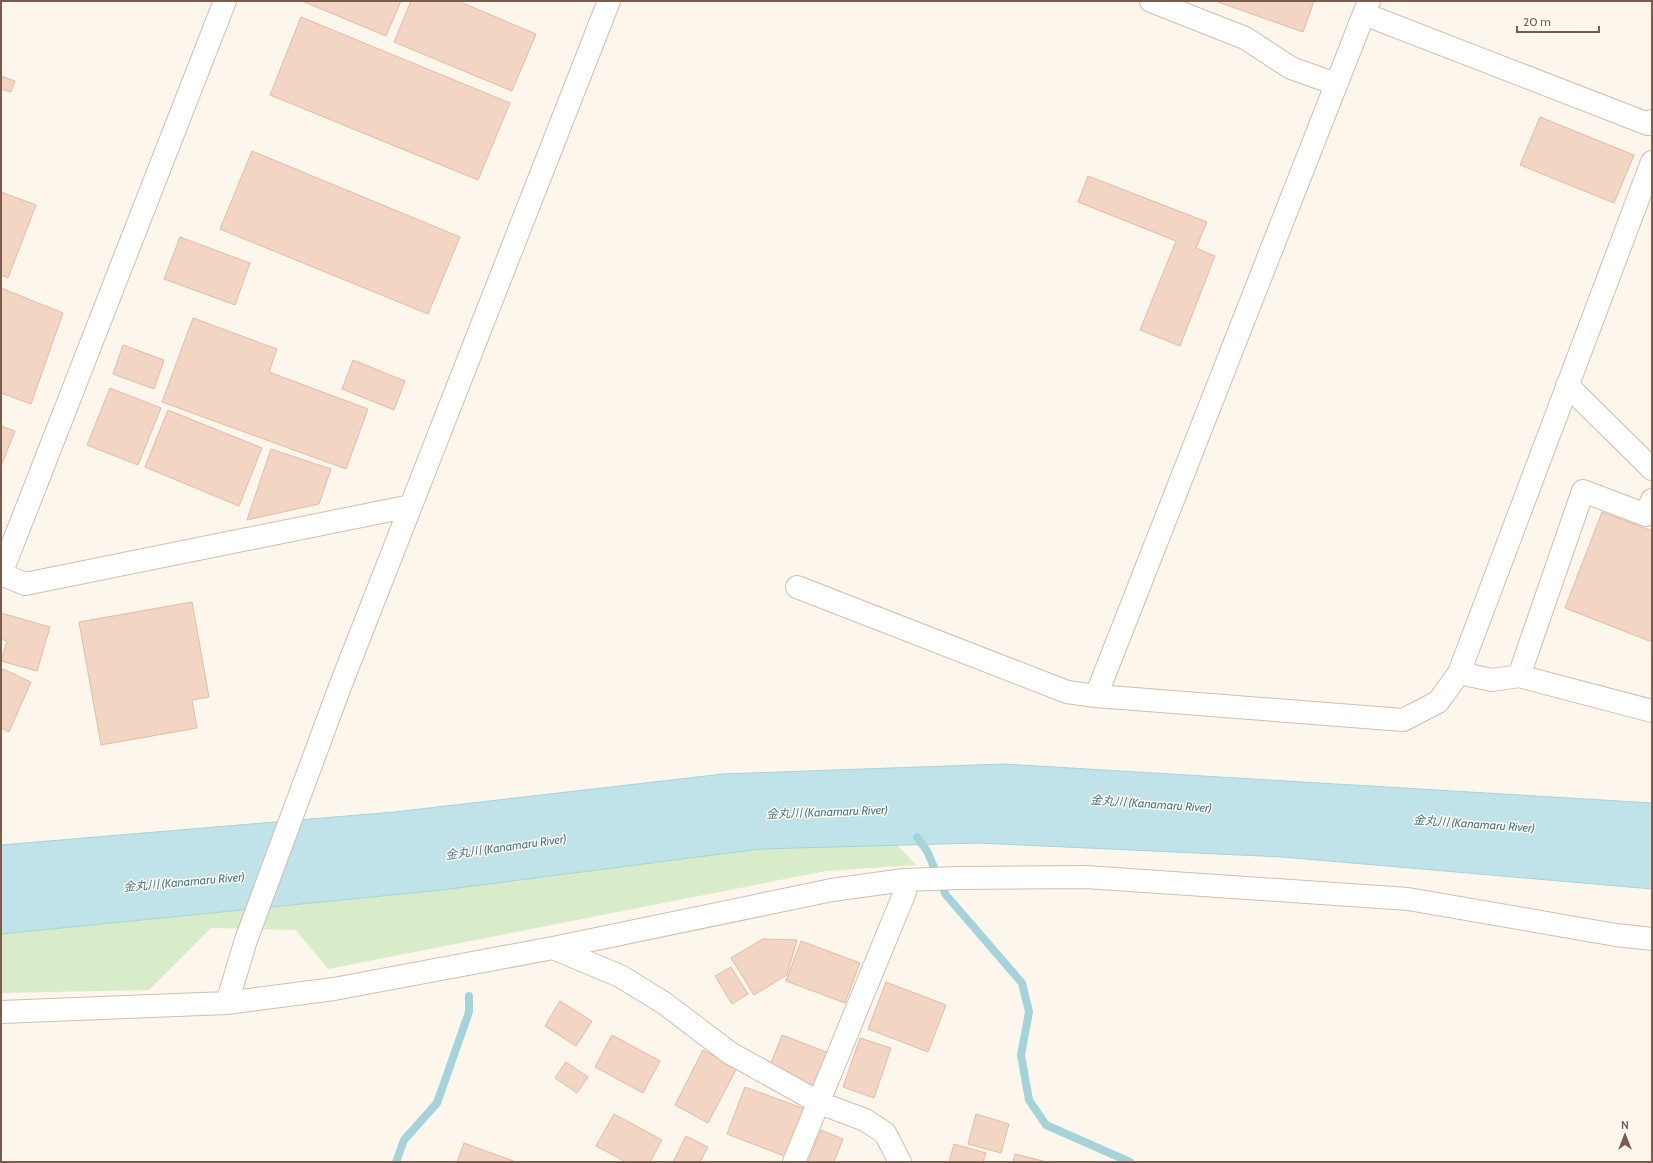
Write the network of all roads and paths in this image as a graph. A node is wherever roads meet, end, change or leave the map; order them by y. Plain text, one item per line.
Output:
1 (226, 1) edge
2 (609, 1) edge
3 (1151, 1) edge
4 (1367, 7) edge
5 (1336, 84) junction
6 (1652, 121) edge
7 (1652, 162) edge
8 (1567, 385) junction
9 (1652, 469) edge
10 (1652, 500) edge
11 (411, 506) junction
12 (1, 574) edge
13 (797, 587) dead end
14 (1458, 674) junction
15 (1519, 676) junction
16 (1096, 696) junction
17 (1652, 711) edge
18 (913, 880) junction
19 (1652, 939) edge
20 (553, 948) junction
21 (227, 1003) junction
22 (1, 1012) edge
23 (820, 1103) junction
24 (794, 1162) edge
25 (900, 1162) edge

1 - 12 street
2 - 11 street
3 - 5 street
4 - 5 street
4 - 6 street
5 - 16 street
7 - 8 street
8 - 9 street
8 - 14 street
10 - 15 street
11 - 12 street
11 - 21 street
13 - 16 street
14 - 15 street
14 - 16 street
15 - 17 street
18 - 19 street
18 - 20 street
18 - 23 street
20 - 21 street
20 - 23 street
21 - 22 street
23 - 24 street
23 - 25 street

